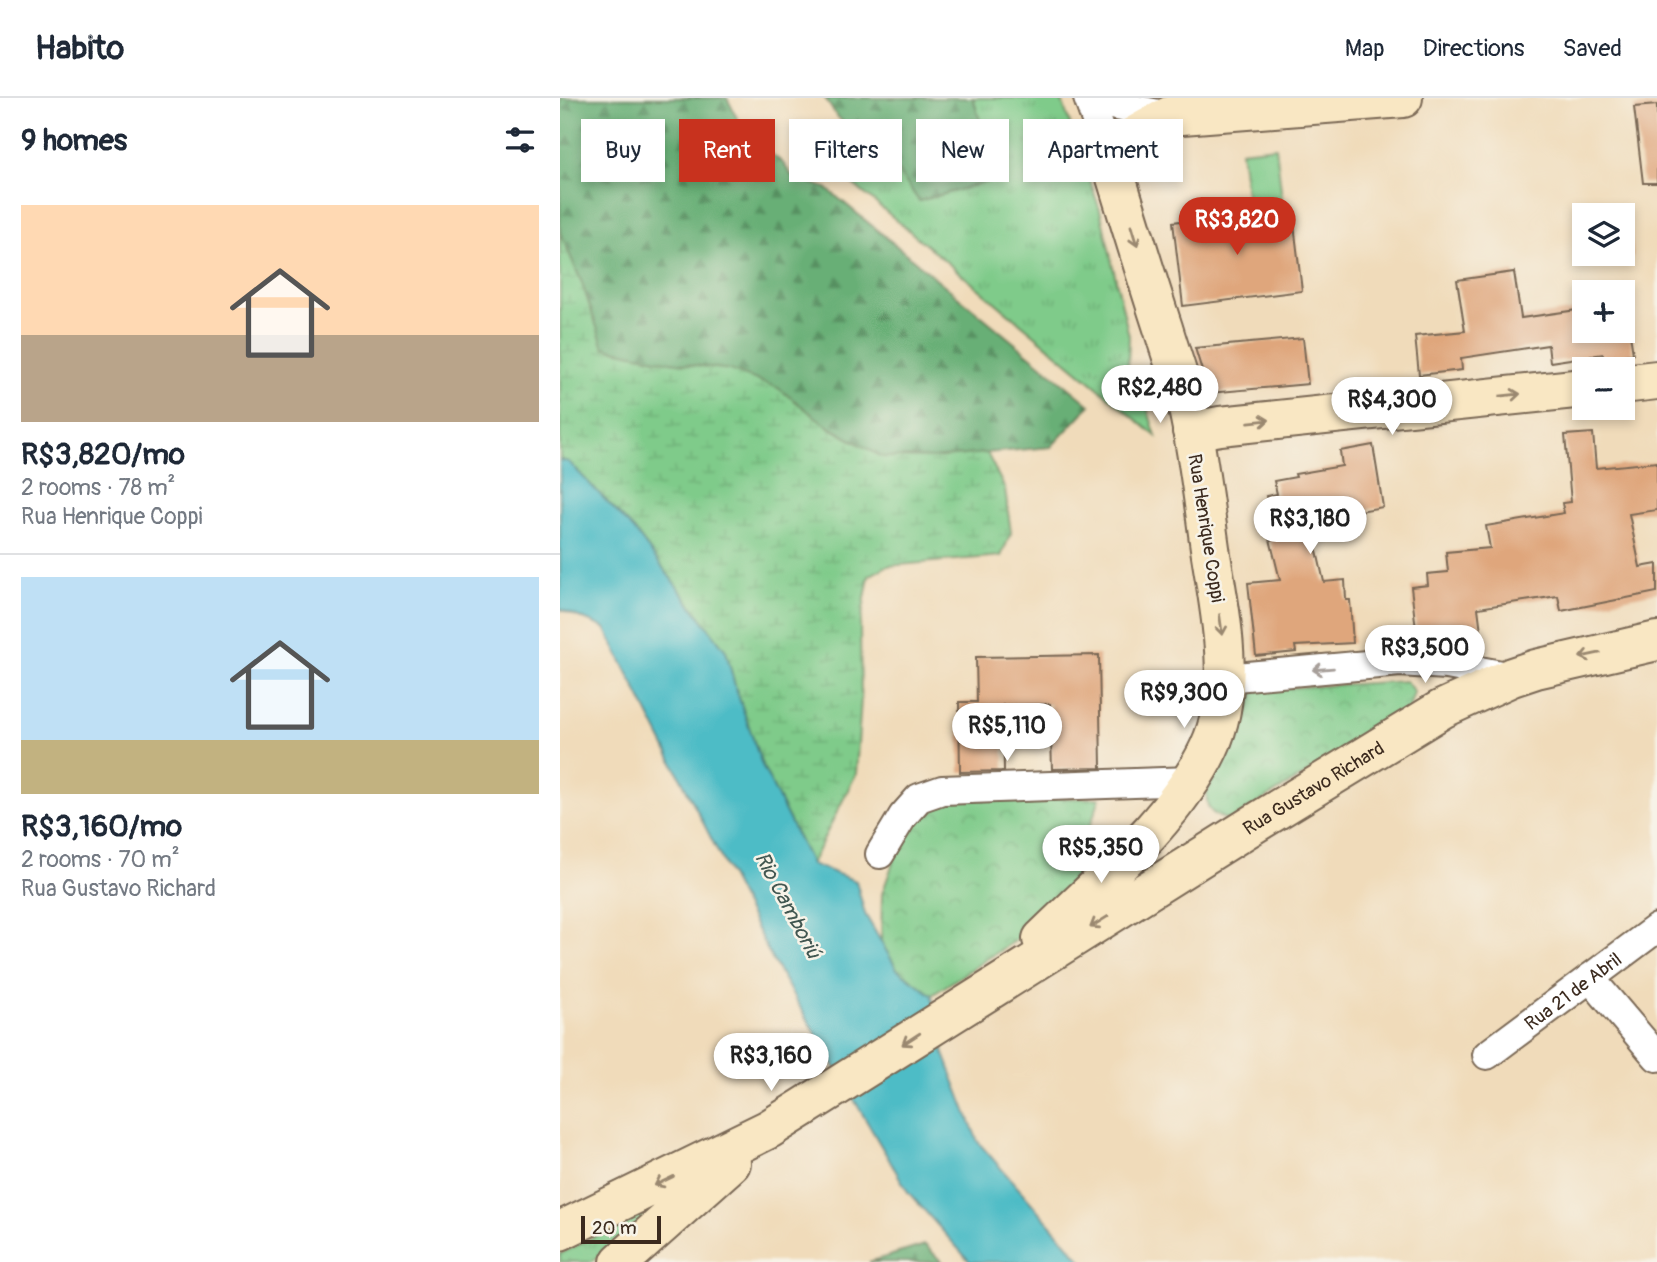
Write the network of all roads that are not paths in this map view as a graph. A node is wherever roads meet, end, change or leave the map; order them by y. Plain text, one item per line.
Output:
1 (1088, 98) edge
2 (1102, 98) edge
3 (1403, 98) edge
4 (1169, 116) junction
5 (1095, 119) edge
6 (1164, 119) edge
7 (1117, 182) edge
8 (1657, 380) edge
9 (1635, 383) edge
10 (1572, 389) edge
11 (1192, 431) junction
12 (1657, 641) edge
13 (1512, 677) junction
14 (1225, 678) junction
15 (1186, 789) junction
16 (880, 854) dead end
17 (1657, 929) edge
18 (1590, 978) junction
19 (981, 995) junction
20 (1487, 1055) dead end
21 (1657, 1057) edge
22 (769, 1129) junction
23 (560, 1231) edge
24 (620, 1262) edge

1 - 5 street, Rua Henrique Coppi
2 - 4 street
3 - 4 main road
4 - 6 main road
7 -> 11 main road, Rua Henrique Coppi
8 - 9 main road
11 -> 10 main road
11 -> 14 main road, Rua Henrique Coppi
12 -> 13 main road, Rua Gustavo Richard
13 -> 14 street
13 -> 19 main road, Rua Gustavo Richard
14 - 15 main road, Rua Henrique Coppi
15 - 16 street
15 - 19 main road, Rua Gustavo Richard
17 - 18 street, Rua 21 de Abril
18 - 20 street, Rua 21 de Abril
18 - 21 street
19 -> 22 main road, Rua Gustavo Richard
22 -> 23 main road, Rua Gustavo Richard
22 - 24 main road, Rua Gustavo Richard

